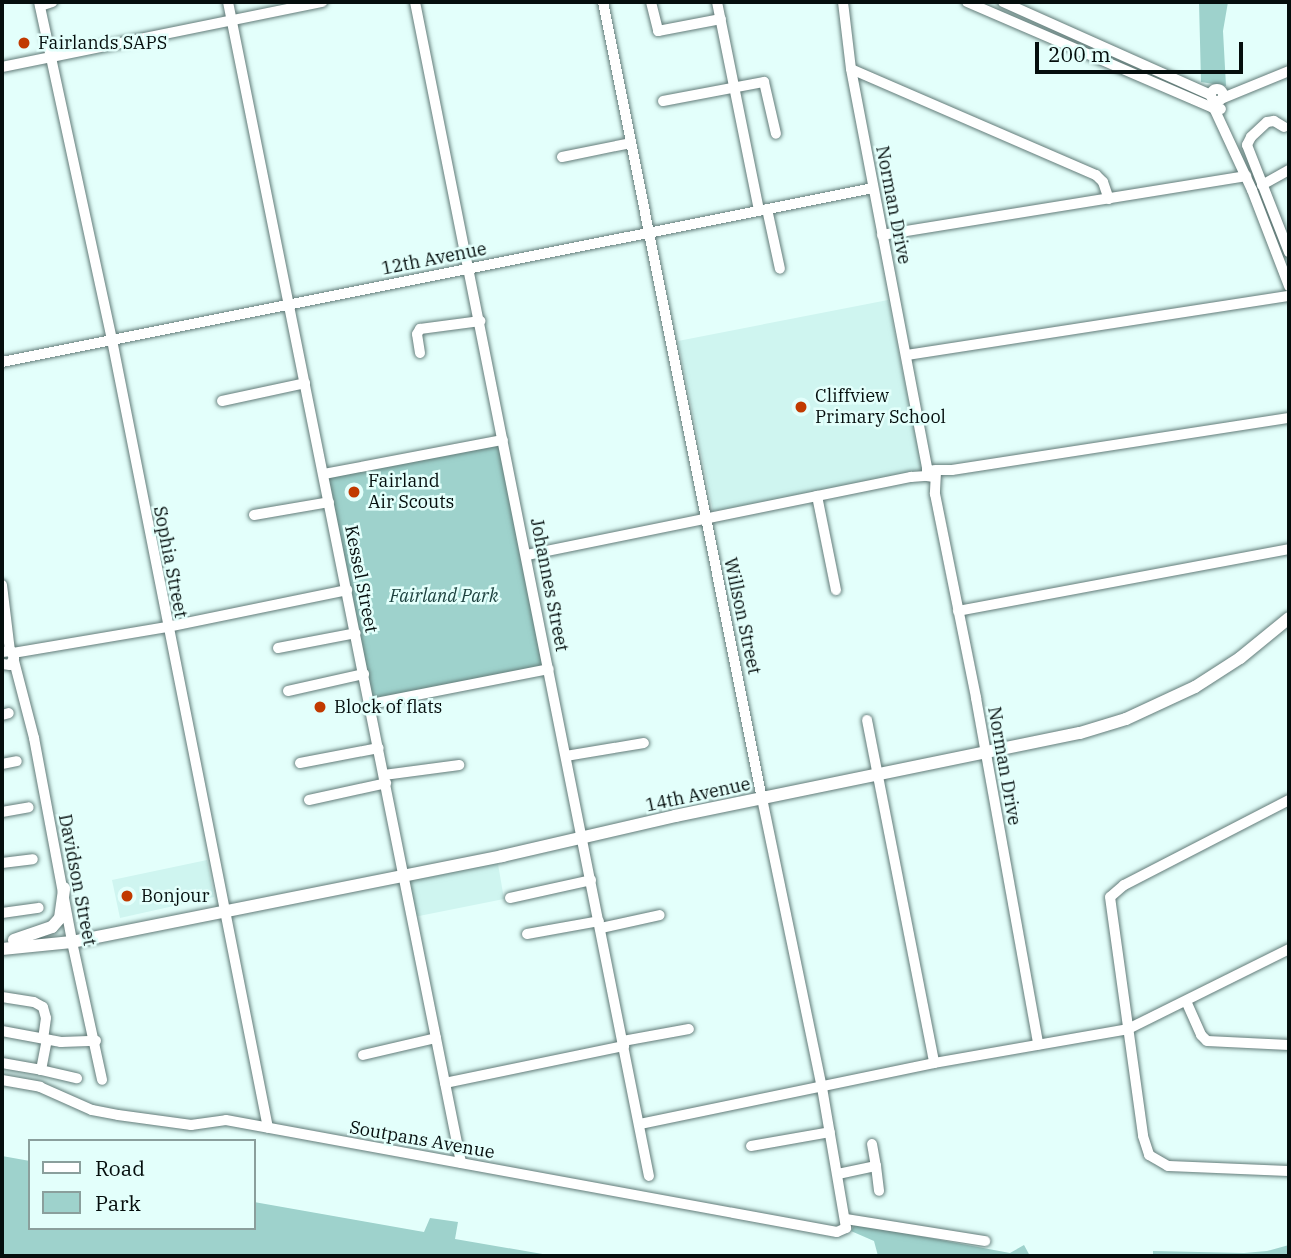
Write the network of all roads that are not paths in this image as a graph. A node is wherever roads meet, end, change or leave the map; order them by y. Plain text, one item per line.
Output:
1 (52, 2) edge
2 (228, 2) edge
3 (322, 2) edge
4 (415, 2) edge
5 (603, 2) edge
6 (650, 2) edge
7 (717, 2) edge
8 (843, 2) edge
9 (967, 2) edge
10 (1003, 2) edge
11 (40, 4) edge
12 (232, 19) junction
13 (720, 19) junction
14 (50, 57) junction
15 (2, 67) edge
16 (851, 69) junction
17 (1289, 71) edge
18 (734, 88) junction
19 (1217, 100) junction
20 (663, 101) dead end
21 (1284, 127) dead end
22 (776, 134) dead end
23 (631, 143) junction
24 (562, 157) dead end
25 (1289, 170) edge
26 (1246, 176) junction
27 (1262, 185) junction
28 (873, 188) junction
29 (1109, 199) junction
30 (763, 210) junction
31 (649, 233) junction
32 (883, 235) junction
33 (1286, 256) edge
34 (469, 268) junction
35 (780, 269) dead end
36 (1289, 286) edge
37 (1289, 296) edge
38 (289, 304) junction
39 (480, 321) junction
40 (112, 340) junction
41 (420, 354) dead end
42 (907, 355) junction
43 (2, 362) edge
44 (305, 383) junction
45 (222, 401) dead end
46 (1289, 418) edge
47 (503, 440) junction
48 (931, 473) junction
49 (324, 474) junction
50 (817, 496) junction
51 (329, 502) junction
52 (254, 515) dead end
53 (706, 518) junction
54 (1289, 548) edge
55 (527, 555) junction
56 (2, 585) edge
57 (347, 590) junction
58 (836, 590) dead end
59 (958, 611) junction
60 (1287, 625) edge
61 (167, 627) junction
62 (355, 633) junction
63 (278, 648) dead end
64 (7, 658) edge
65 (549, 669) junction
66 (364, 674) junction
67 (288, 691) dead end
68 (370, 704) junction
69 (867, 720) dead end
70 (644, 743) dead end
71 (379, 748) junction
72 (986, 754) junction
73 (566, 756) junction
74 (17, 761) dead end
75 (300, 763) dead end
76 (2, 764) edge
77 (459, 765) dead end
78 (877, 776) junction
79 (385, 779) junction
80 (762, 799) junction
81 (309, 800) dead end
82 (1289, 800) edge
83 (29, 807) dead end
84 (2, 812) edge
85 (583, 838) junction
86 (33, 859) dead end
87 (2, 863) edge
88 (403, 875) junction
89 (591, 880) junction
90 (64, 888) junction
91 (510, 898) dead end
92 (39, 908) dead end
93 (224, 911) junction
94 (2, 913) edge
95 (660, 915) dead end
96 (600, 925) junction
97 (527, 934) dead end
98 (71, 938) junction
99 (8, 940) edge
100 (2, 948) edge
101 (1289, 949) edge
102 (2, 997) edge
103 (1186, 1001) junction
104 (689, 1029) dead end
105 (1128, 1029) junction
106 (2, 1031) edge
107 (436, 1038) junction
108 (45, 1039) junction
109 (96, 1041) junction
110 (624, 1044) junction
111 (1038, 1044) junction
112 (1289, 1045) edge
113 (363, 1055) dead end
114 (2, 1063) edge
115 (934, 1063) junction
116 (41, 1070) junction
117 (78, 1078) dead end
118 (2, 1080) edge
119 (102, 1080) dead end
120 (445, 1083) junction
121 (822, 1088) junction
122 (639, 1124) junction
123 (268, 1128) junction
124 (830, 1132) junction
125 (872, 1144) dead end
126 (751, 1146) dead end
127 (461, 1163) junction
128 (876, 1166) junction
129 (1289, 1171) edge
130 (838, 1174) junction
131 (649, 1175) dead end
132 (880, 1191) dead end
133 (846, 1219) junction
134 (985, 1241) dead end

1 - 11 street
2 - 12 street, Kessel Street
3 - 12 street
4 - 34 street, Johannes Street
5 - 23 street, Willson Street
6 - 13 street
7 - 13 street
8 - 16 street, Norman Drive
9 - 19 street
10 - 19 street
11 - 14 street, Sophia Street
12 - 14 street
12 - 38 street, Kessel Street
13 - 18 street
14 - 15 street
14 - 40 street, Sophia Street
16 - 28 street, Norman Drive
16 - 29 street
17 - 19 street
18 - 20 street
18 - 22 street
18 - 30 street
19 - 26 street
21 - 27 street
23 - 24 street
23 - 31 street, Willson Street
25 - 27 street
26 - 29 street
26 - 33 street
27 - 33 street
28 - 30 street, 12th Avenue
28 - 32 street, Norman Drive
29 - 32 street
30 - 31 street, 12th Avenue
30 - 35 street
31 - 34 street, 12th Avenue
31 - 53 street, Willson Street
32 - 42 street, Norman Drive
33 - 36 street
34 - 38 street, 12th Avenue
34 - 39 street, Johannes Street
37 - 42 street
38 - 40 street, 12th Avenue
38 - 44 street, Kessel Street
39 - 41 street
39 - 47 street, Johannes Street
40 - 43 street, 12th Avenue
40 - 61 street, Sophia Street
42 - 48 street, Norman Drive
44 - 45 street
44 - 49 street, Kessel Street
46 - 48 street
47 - 49 street
47 - 55 street, Johannes Street
48 - 50 street
48 - 59 street, Norman Drive
49 - 51 street, Kessel Street
50 - 53 street
50 - 58 street
51 - 52 street
51 - 57 street, Kessel Street
53 - 55 street
53 - 80 street, Willson Street
54 - 59 street
55 - 65 street, Johannes Street
56 - 64 street
57 - 61 street
57 - 62 street, Kessel Street
59 - 72 street, Norman Drive
60 - 72 main road, 14th Avenue
61 - 64 street
61 - 93 street, Sophia Street
62 - 63 street
62 - 66 street, Kessel Street
64 - 90 street, Davidson Street
65 - 68 street
65 - 73 street, Johannes Street
66 - 67 street
66 - 68 street, Kessel Street
68 - 71 street, Kessel Street
69 - 78 street
70 - 73 street
71 - 75 street
71 - 79 street, Kessel Street
72 - 78 main road, 14th Avenue
72 - 111 street, Norman Drive
73 - 85 street, Johannes Street
74 - 76 street
77 - 79 street
78 - 80 main road, 14th Avenue
78 - 115 street
79 - 81 street
79 - 88 street, Kessel Street
80 - 85 main road, 14th Avenue
80 - 121 street, Willson Street
82 - 105 street
83 - 84 street
85 - 88 main road, 14th Avenue
85 - 89 street, Johannes Street
86 - 87 street
88 - 93 main road, 14th Avenue
88 - 107 street, Kessel Street
89 - 91 street
89 - 96 street, Johannes Street
90 - 98 street, Davidson Street
90 - 99 main road
92 - 94 street
93 - 98 main road, 14th Avenue
93 - 123 street, Sophia Street
95 - 96 street
96 - 97 street
96 - 110 street, Johannes Street
98 - 99 main road, 14th Avenue
98 - 100 main road, 14th Avenue
98 - 109 street, Davidson Street
101 - 103 street
102 - 108 street
103 - 105 street
103 - 112 street
104 - 110 street
105 - 111 street
105 - 129 street
106 - 108 street
107 - 113 street
107 - 120 street, Kessel Street
108 - 109 street
108 - 116 street
109 - 119 street, Davidson Street
110 - 120 street
110 - 122 street, Johannes Street
111 - 115 street
114 - 116 street
115 - 121 street
116 - 117 street
118 - 123 street, Soutpans Avenue
120 - 127 street, Kessel Street
121 - 122 street
121 - 124 street, Willson Street
122 - 131 street, Johannes Street
123 - 127 street, Soutpans Avenue
124 - 126 street
124 - 130 street, Willson Street
125 - 128 street
127 - 133 street, Soutpans Avenue
128 - 130 street
128 - 132 street
130 - 133 street, Willson Street
133 - 134 street

